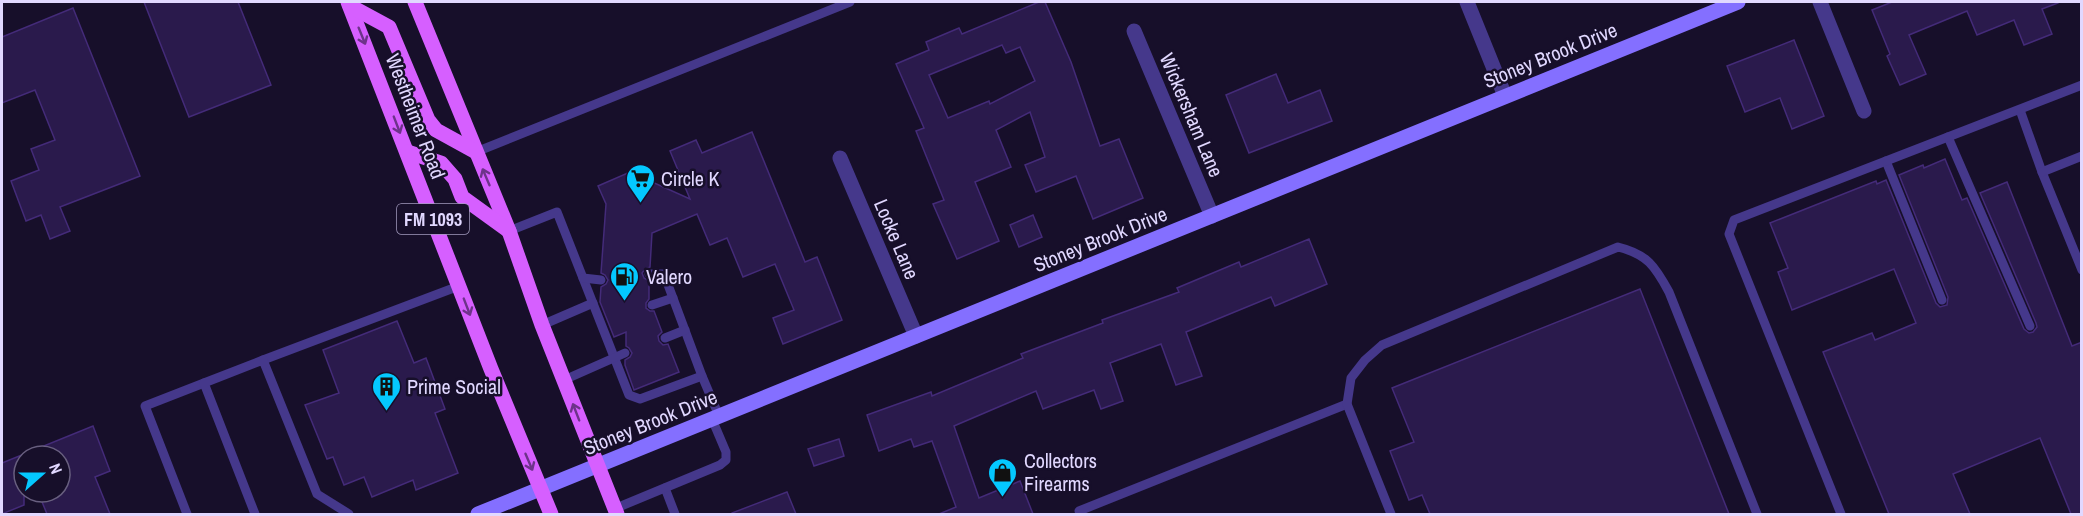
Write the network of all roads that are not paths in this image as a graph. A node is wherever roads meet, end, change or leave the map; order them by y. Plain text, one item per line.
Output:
1 (415, 2) edge
2 (850, 2) edge
3 (1467, 2) edge
4 (1738, 2) edge
5 (1820, 2) edge
6 (349, 4) edge
7 (1134, 31) dead end
8 (2082, 85) edge
9 (1505, 96) junction
10 (2020, 110) junction
11 (1864, 111) dead end
12 (1948, 137) junction
13 (408, 152) junction
14 (476, 152) junction
15 (2082, 156) edge
16 (840, 158) dead end
17 (1886, 161) junction
18 (2042, 172) junction
19 (1212, 216) junction
20 (508, 231) junction
21 (2082, 270) edge
22 (649, 274) dead end
23 (583, 278) junction
24 (601, 279) dead end
25 (459, 286) junction
26 (673, 298) junction
27 (1942, 300) dead end
28 (593, 303) junction
29 (652, 305) dead end
30 (542, 324) junction
31 (2030, 326) dead end
32 (685, 330) junction
33 (916, 336) junction
34 (665, 338) dead end
35 (625, 353) dead end
36 (614, 358) junction
37 (263, 360) junction
38 (702, 376) junction
39 (564, 380) junction
40 (204, 383) junction
41 (1347, 404) junction
42 (716, 418) junction
43 (597, 466) junction
44 (541, 489) junction
45 (665, 489) junction
46 (616, 512) edge
47 (187, 514) edge
48 (255, 514) edge
49 (346, 514) edge
50 (478, 514) edge
51 (551, 514) edge
52 (675, 514) edge
53 (1080, 514) edge
54 (1390, 514) edge
55 (1757, 514) edge
56 (1841, 514) edge

1 - 14 main road, Westheimer Road / FM 1093
2 - 14 lane
3 - 9 street
4 - 9 street, Stoney Brook Drive
5 - 11 street
6 -> 13 main road, Westheimer Road / FM 1093
6 - 14 main road
7 - 19 street, Wickersham Lane
8 - 10 lane
9 - 19 street, Stoney Brook Drive
10 - 12 lane
10 - 18 lane
12 - 17 lane
12 - 31 lane
13 - 20 main road
13 - 25 main road, Westheimer Road / FM 1093
20 -> 14 main road, Westheimer Road / FM 1093
15 - 18 lane
16 - 33 street, Locke Lane
17 - 27 lane
17 - 56 lane
18 - 21 lane
19 - 33 street, Stoney Brook Drive
20 - 23 lane
20 - 30 main road, Westheimer Road / FM 1093
22 - 26 lane
23 - 24 lane
23 - 28 lane
25 - 37 lane
25 -> 44 main road, Westheimer Road / FM 1093
26 - 29 lane
26 - 32 lane
28 - 30 lane
28 - 36 lane
30 - 39 main road, Westheimer Road / FM 1093
32 - 34 lane
32 - 38 lane
33 - 42 street, Stoney Brook Drive
35 - 36 lane
36 - 38 lane
36 - 39 lane
37 - 40 lane
37 - 49 lane
38 - 42 lane
43 -> 39 main road, Westheimer Road / FM 1093
40 - 47 lane
40 - 48 lane
41 - 53 lane
41 - 54 lane
41 - 55 lane
42 - 43 street, Stoney Brook Drive
42 - 45 lane
43 - 44 street, Stoney Brook Drive
43 - 46 main road, Westheimer Road / FM 1093
44 - 50 street, Stoney Brook Drive
44 - 51 main road, Westheimer Road / FM 1093
45 - 46 lane
45 - 52 lane

